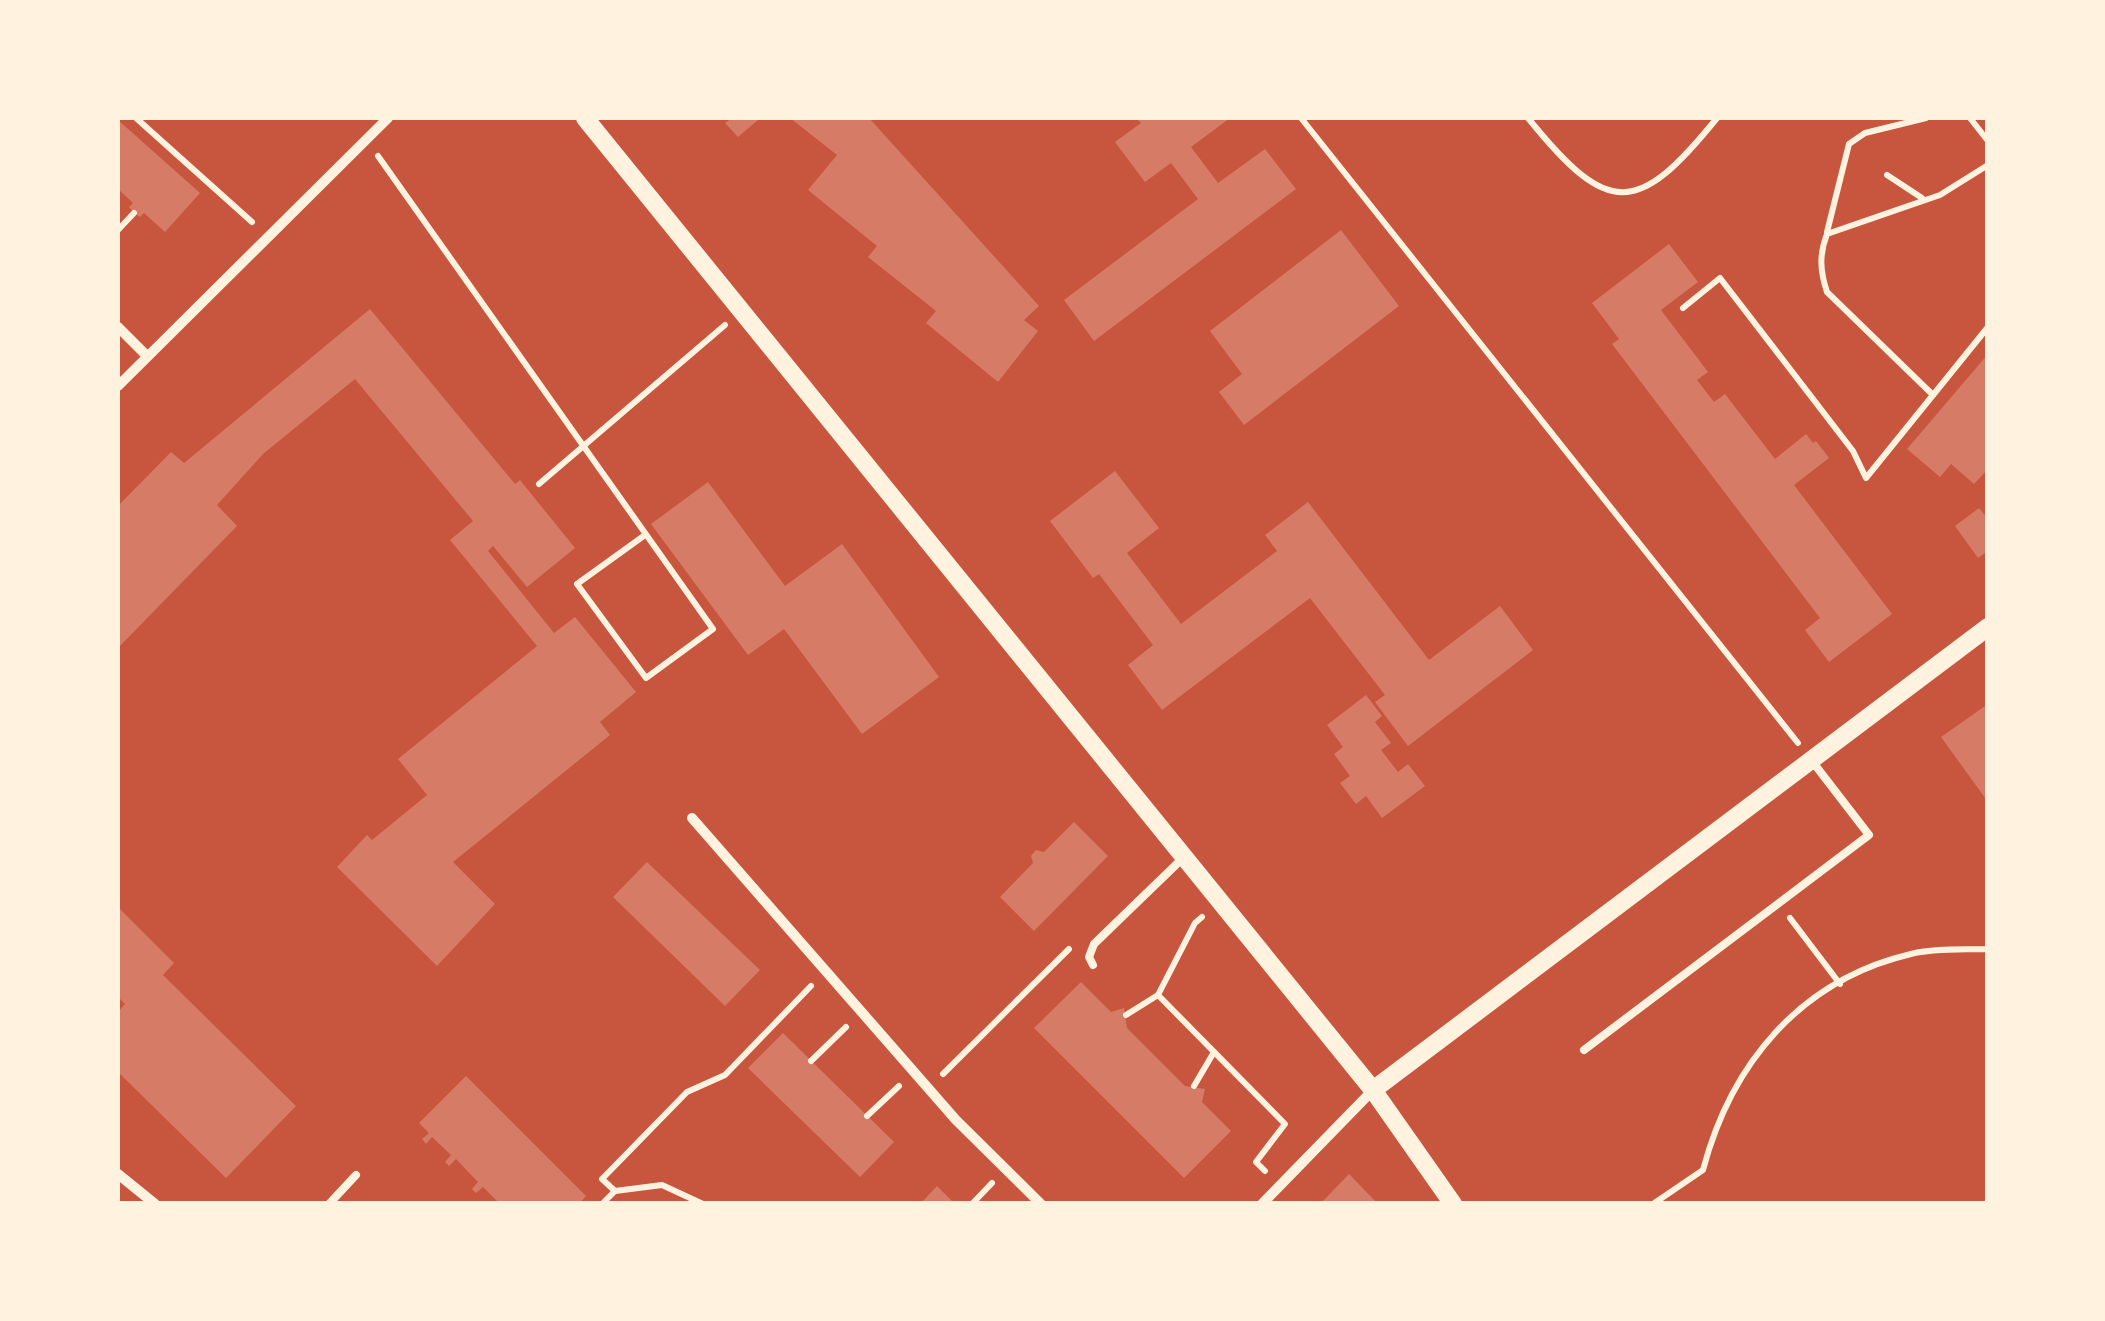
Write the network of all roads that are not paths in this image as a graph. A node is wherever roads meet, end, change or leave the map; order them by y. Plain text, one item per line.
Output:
1 (388, 118) edge
2 (585, 118) edge
3 (118, 328) edge
4 (147, 356) junction
5 (118, 386) edge
6 (1986, 631) edge
7 (1812, 761) junction
8 (692, 818) dead end
9 (1184, 857) junction
10 (1093, 965) dead end
11 (1584, 1050) dead end
12 (1373, 1090) junction
13 (118, 1174) edge
14 (356, 1176) dead end
15 (155, 1204) edge
16 (329, 1204) edge
17 (1041, 1204) edge
18 (1262, 1204) edge
19 (1453, 1204) edge

1 - 4 street
2 - 9 street
3 - 4 street
4 - 5 street
6 - 7 street
7 - 11 lane
7 - 12 street
8 - 17 street
9 - 10 lane
9 - 12 street
12 - 18 street
12 - 19 street
13 - 15 street
14 - 16 lane

